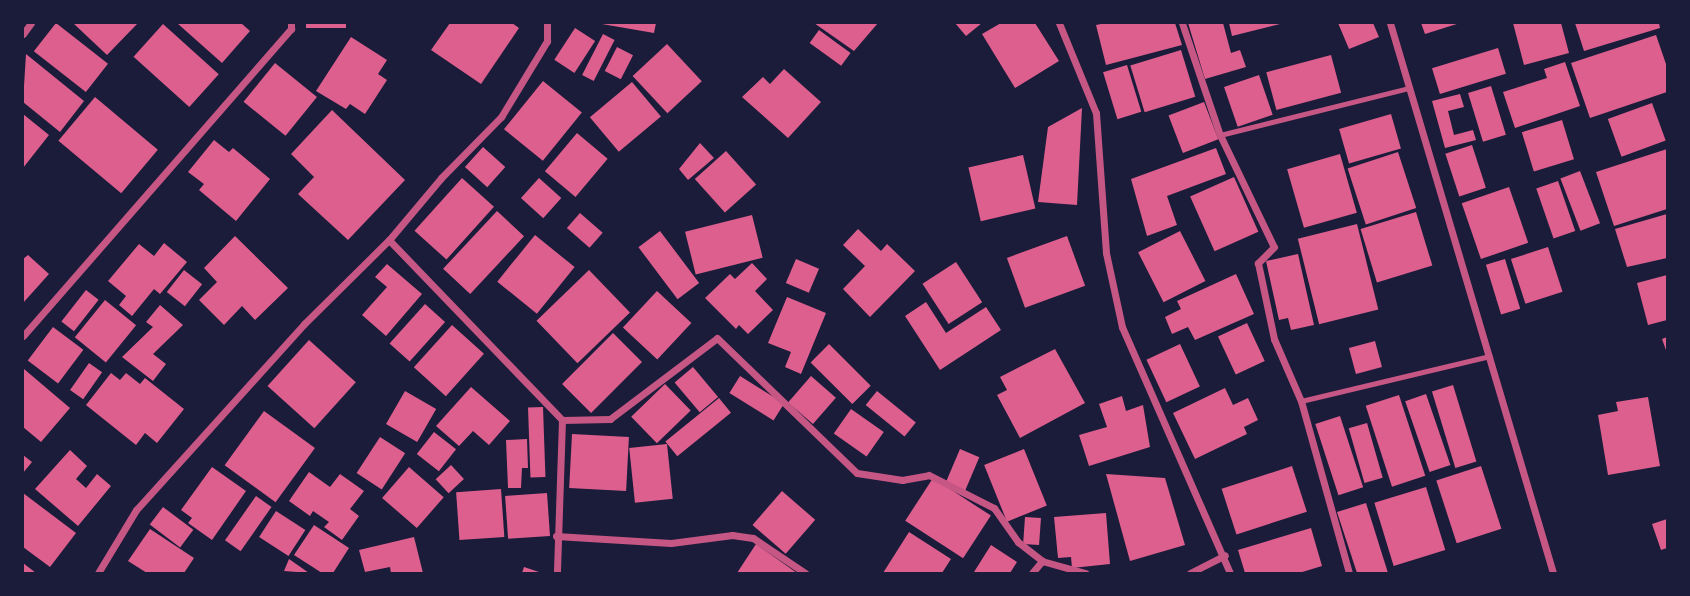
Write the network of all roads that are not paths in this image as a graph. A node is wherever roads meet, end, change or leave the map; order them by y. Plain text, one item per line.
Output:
1 (31, 23) edge
2 (290, 23) edge
3 (547, 23) edge
4 (1059, 23) edge
5 (1182, 23) edge
6 (1390, 23) edge
7 (23, 34) edge
8 (1408, 88) junction
9 (1220, 135) junction
10 (389, 240) junction
11 (23, 337) edge
12 (1490, 356) junction
13 (1301, 401) junction
14 (562, 421) junction
15 (556, 536) junction
16 (1225, 555) junction
17 (1042, 561) junction
18 (98, 573) edge
19 (558, 573) edge
20 (805, 573) edge
21 (1032, 573) edge
22 (1085, 573) edge
23 (1190, 573) edge
24 (1230, 573) edge
25 (1349, 573) edge
26 (1553, 573) edge

1 - 7 street
2 - 11 street
3 - 10 street
4 - 16 street
5 - 9 street
6 - 8 street
8 - 9 lane
8 - 12 street
9 - 13 street
10 - 14 street
10 - 18 street
12 - 13 lane
12 - 26 street
13 - 25 street
14 - 15 street
14 - 17 street
15 - 19 street
15 - 20 street
16 - 23 street
16 - 24 street
17 - 21 street
17 - 22 street

